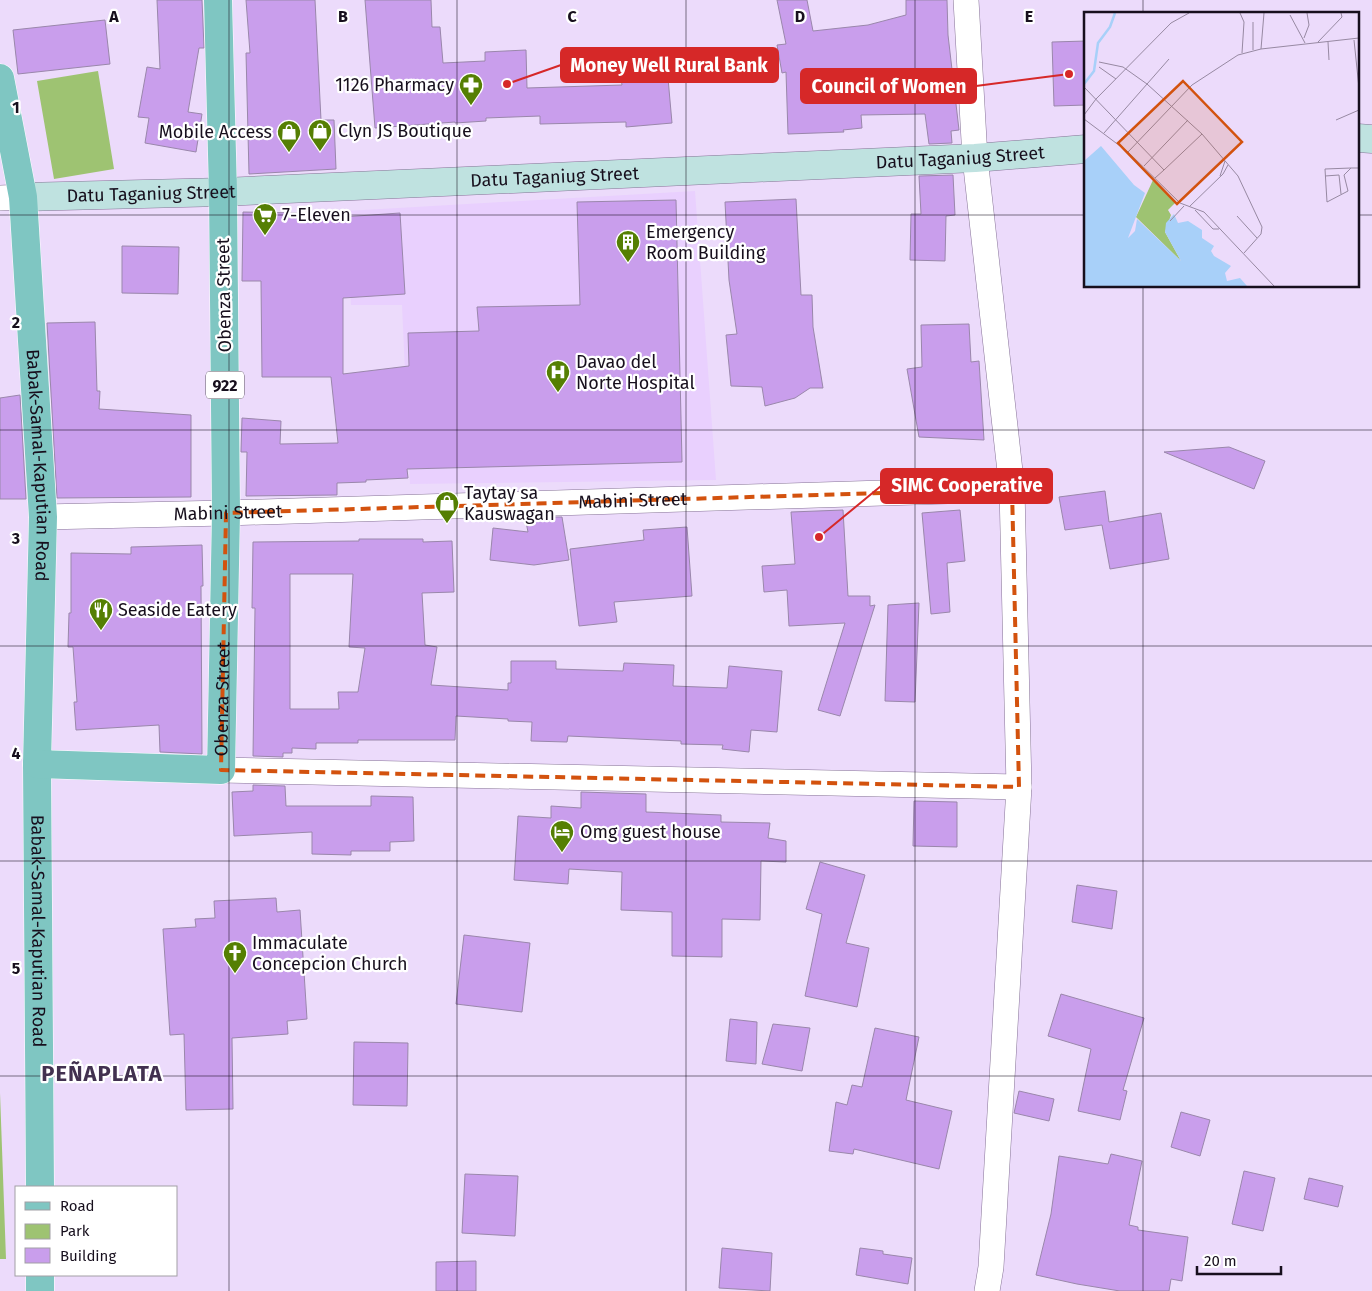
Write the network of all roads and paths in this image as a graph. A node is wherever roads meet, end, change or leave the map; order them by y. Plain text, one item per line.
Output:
1 (218, 0) edge
2 (966, 0) edge
3 (0, 78) edge
4 (1084, 149) edge
5 (975, 158) junction
6 (222, 192) junction
7 (12, 197) edge
8 (1012, 489) junction
9 (226, 514) junction
10 (42, 517) junction
11 (37, 764) junction
12 (221, 770) junction
13 (1019, 787) junction
14 (40, 1186) edge
15 (40, 1276) edge
16 (40, 1291) edge
17 (987, 1291) edge

1 - 6 main road, Obenza Street / 922
2 - 5 street
3 - 7 main road, Babak-Samal-Kaputian Road
4 - 5 main road, Datu Taganiug Street
5 - 6 main road, Datu Taganiug Street
5 - 8 street
6 - 7 main road, Datu Taganiug Street
6 - 9 main road, Obenza Street / 922
7 - 10 main road, Babak-Samal-Kaputian Road
8 - 9 street, Mabini Street
8 - 13 street
9 - 10 street, Mabini Street
9 - 12 main road, Obenza Street / 922
10 - 11 main road, Babak-Samal-Kaputian Road
11 - 12 main road
11 - 14 main road, Babak-Samal-Kaputian Road
12 - 13 street
13 - 17 street
15 - 16 main road

